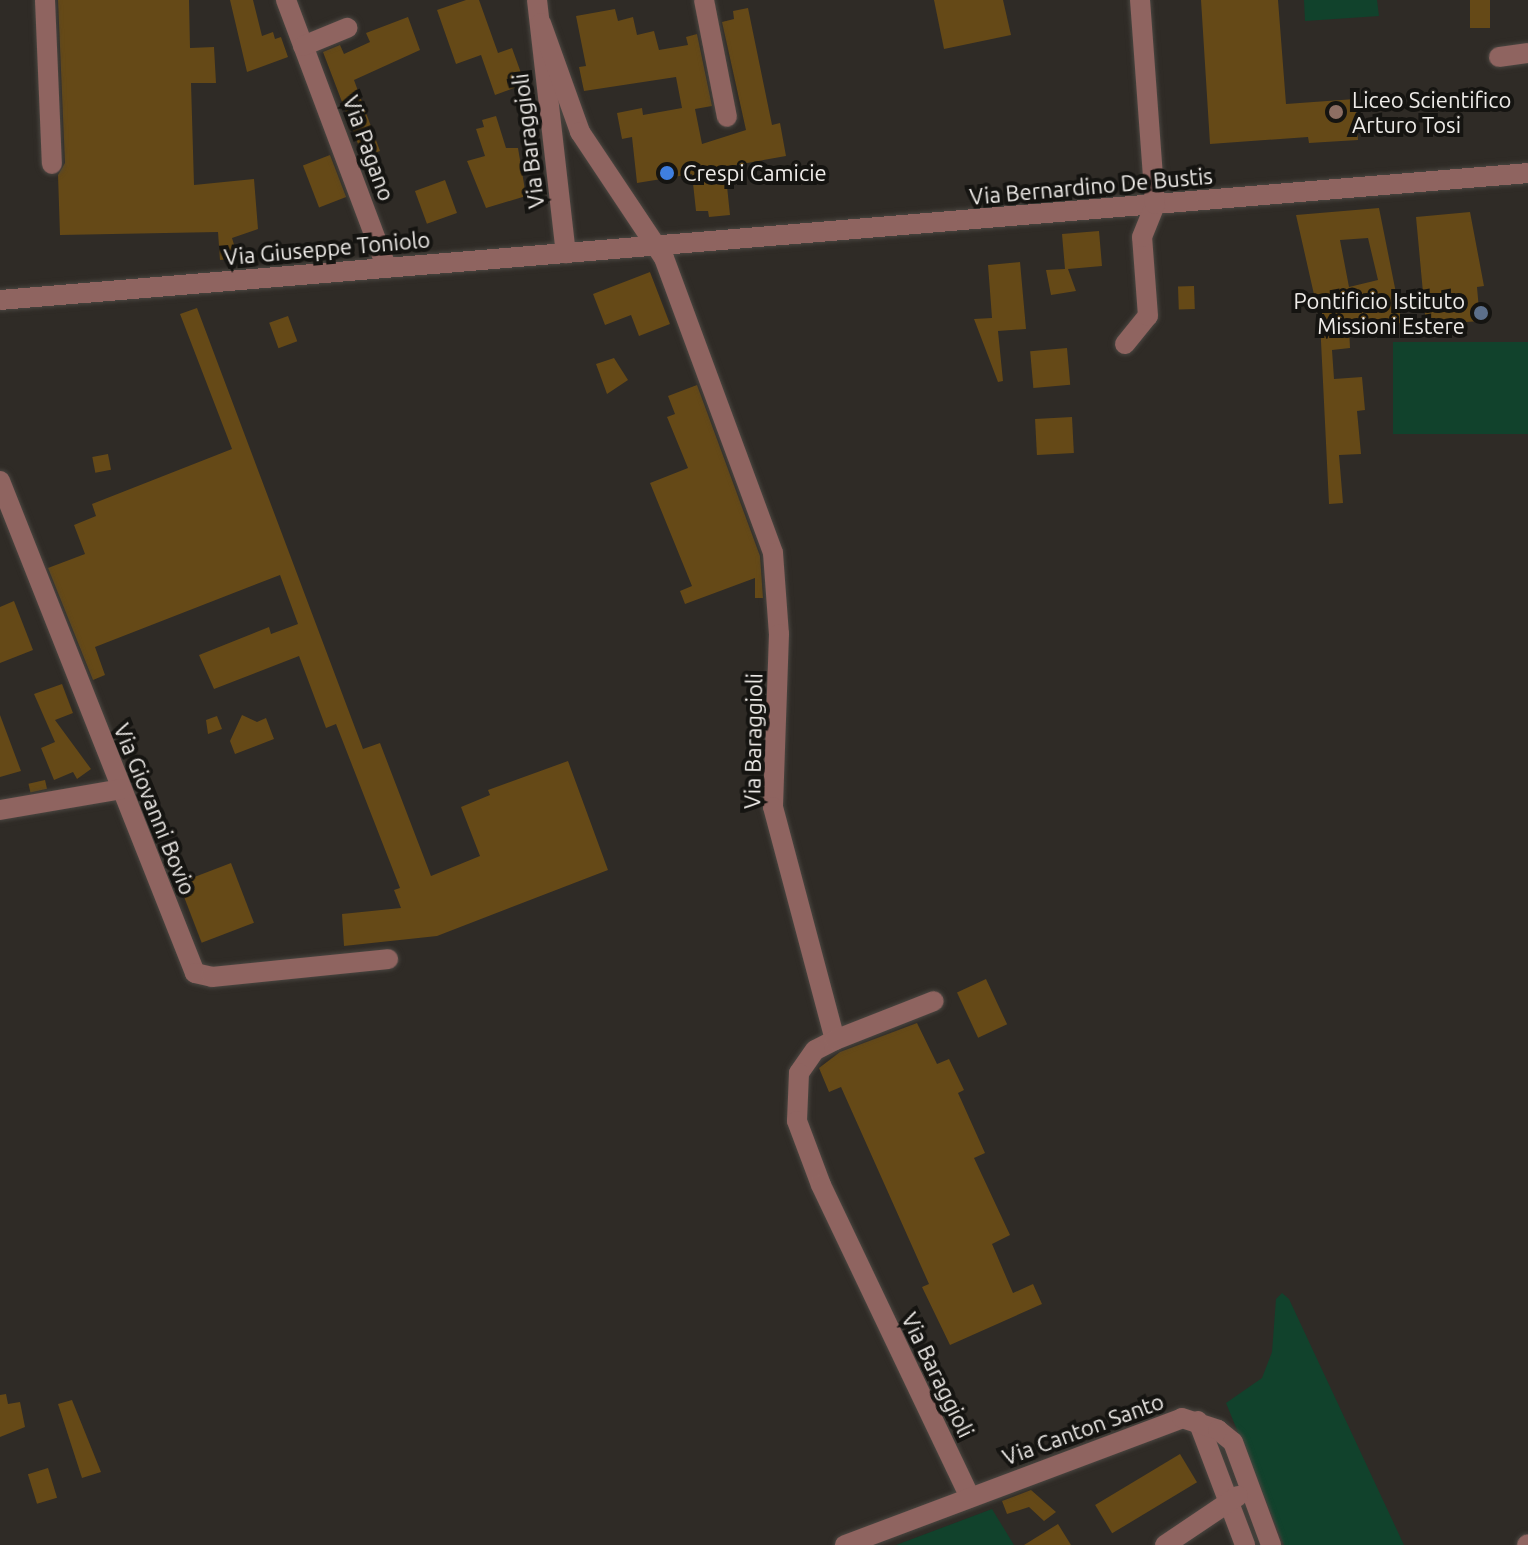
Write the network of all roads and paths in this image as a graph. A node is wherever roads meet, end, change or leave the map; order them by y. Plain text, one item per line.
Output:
1 (45, 0) edge
2 (286, 0) edge
3 (537, 0) edge
4 (704, 0) edge
5 (1140, 0) edge
6 (541, 23) junction
7 (347, 28) dead end
8 (303, 46) junction
9 (1528, 53) edge
10 (1499, 57) dead end
11 (727, 117) dead end
12 (52, 164) dead end
13 (1528, 173) edge
14 (1155, 204) junction
15 (658, 246) junction
16 (566, 253) junction
17 (387, 268) junction
18 (0, 300) edge
19 (1125, 344) dead end
20 (0, 481) edge
21 (121, 789) junction
22 (0, 810) edge
23 (388, 959) dead end
24 (934, 1001) dead end
25 (835, 1040) junction
26 (1198, 1421) junction
27 (1253, 1495) junction
28 (970, 1497) junction
29 (1230, 1505) junction
30 (845, 1545) edge
31 (1165, 1545) edge
32 (1245, 1545) edge
33 (1271, 1545) edge

1 - 12 street
2 - 8 street, Via Pagano
3 - 6 street, Via Baraggioli
4 - 11 street
5 - 14 street
6 - 15 street, Via Baraggioli
6 - 16 street, Via Baraggioli
7 - 8 street
8 - 17 street, Via Pagano
9 - 10 street
13 - 14 street, Via Bernardino De Bustis
14 - 15 street, Via Bernardino De Bustis
14 - 19 street
15 - 16 street, Via Giuseppe Toniolo
15 - 25 street, Via Baraggioli
16 - 17 street, Via Giuseppe Toniolo
17 - 18 street, Via Giuseppe Toniolo
20 - 21 street, Via Giovanni Bovio
21 - 22 street
21 - 23 street, Via Giovanni Bovio
24 - 25 street
25 - 28 street, Via Baraggioli
26 - 27 street, Via Canton Santo
26 - 28 street, Via Canton Santo
26 - 29 street
27 - 29 street
27 - 33 street, Via Canton Santo
28 - 30 street, Via Canton Santo
29 - 31 street
29 - 32 street

